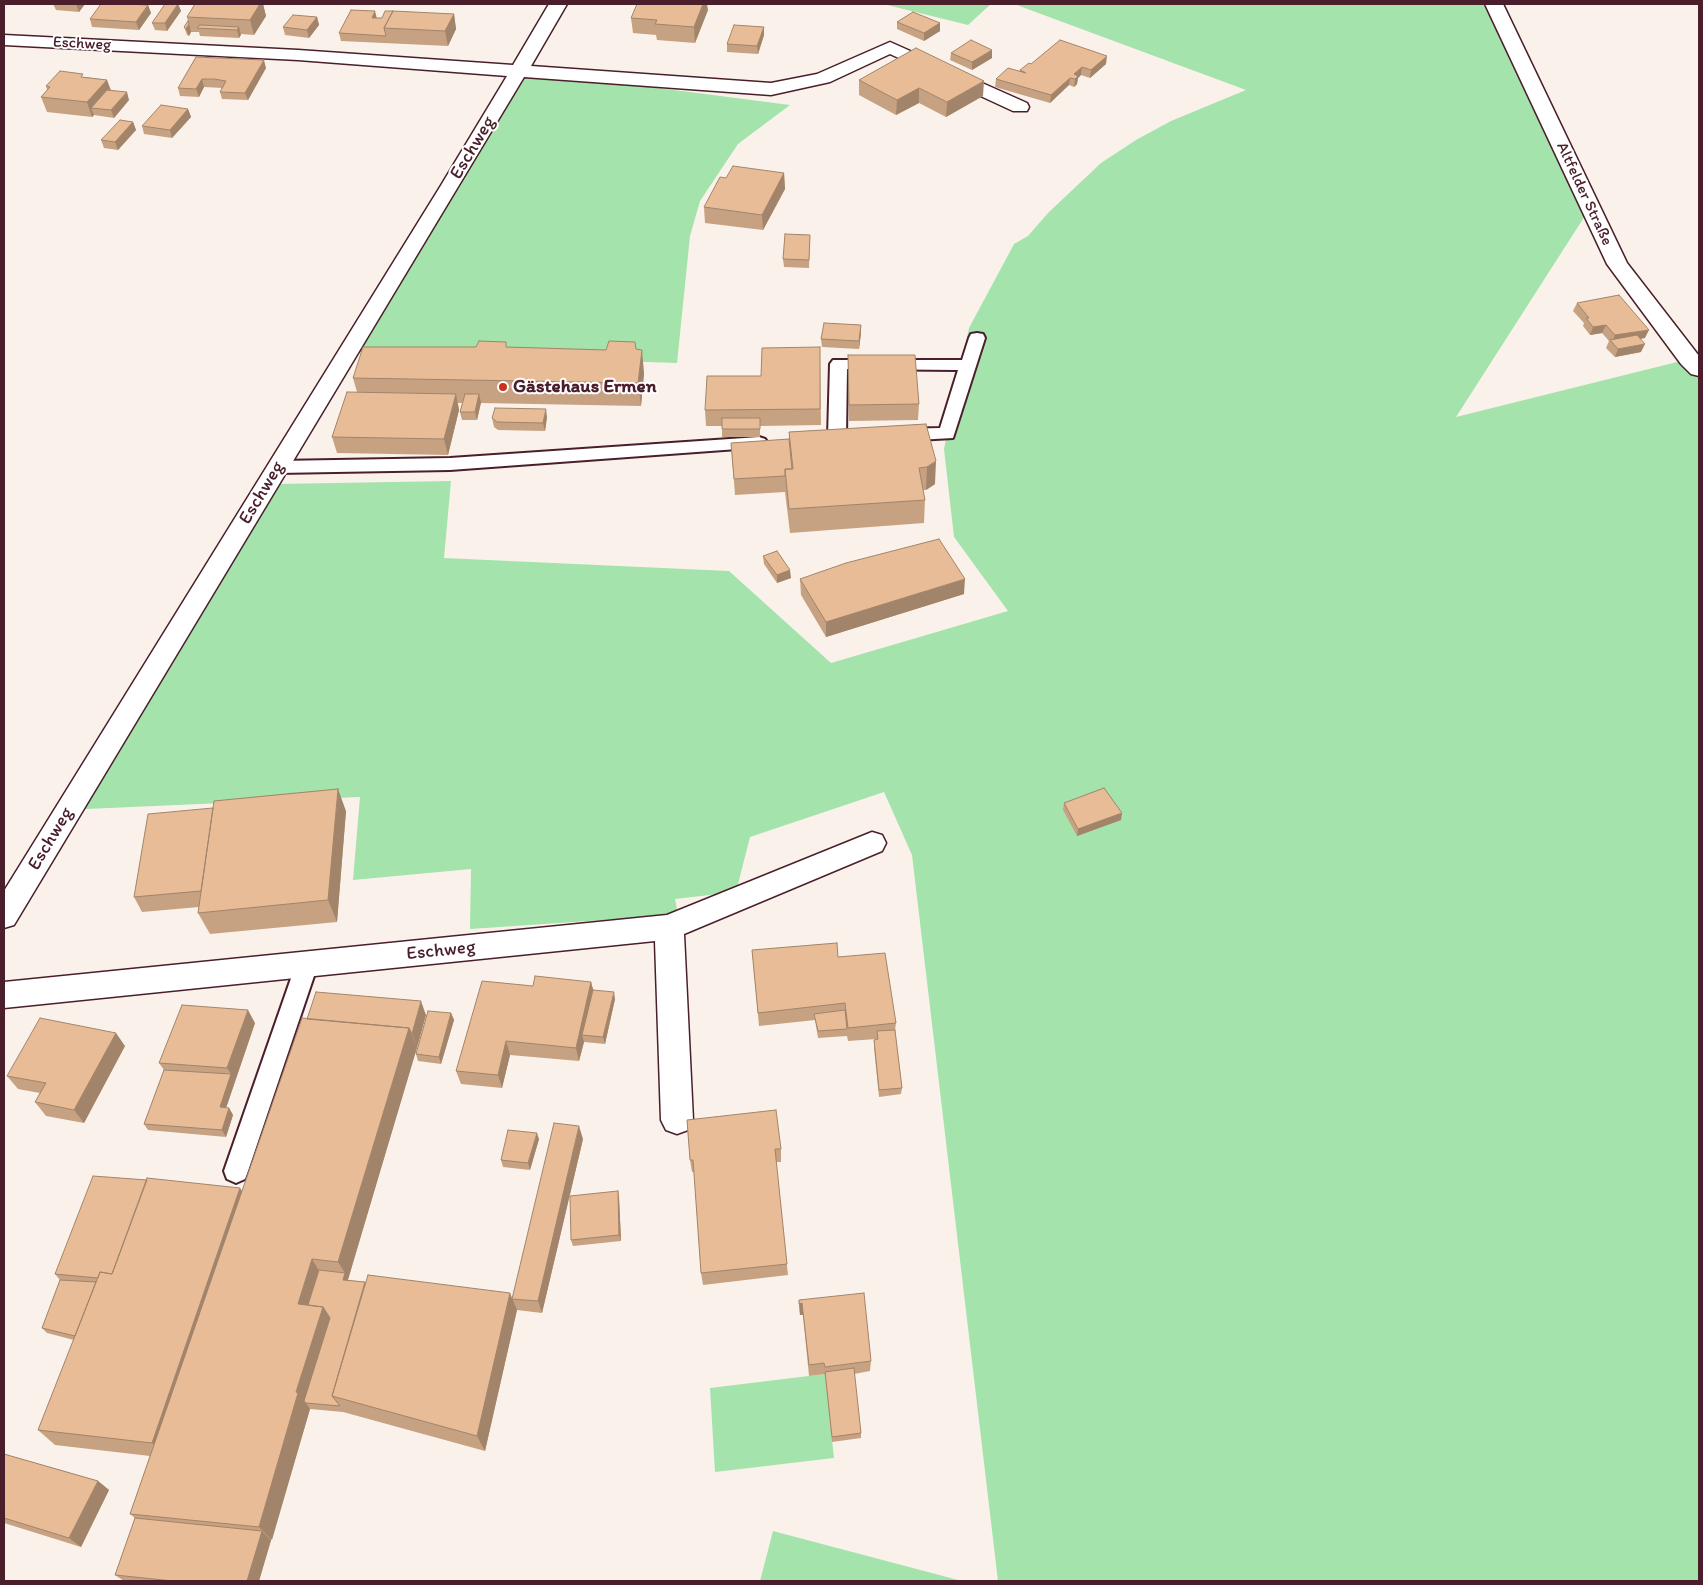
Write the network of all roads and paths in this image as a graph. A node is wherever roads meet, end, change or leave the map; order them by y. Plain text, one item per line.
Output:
1 (558, 4) edge
2 (1494, 4) edge
3 (4, 40) edge
4 (519, 70) junction
5 (1020, 107) dead end
6 (977, 338) dead end
7 (967, 365) junction
8 (1699, 368) edge
9 (856, 436) edge
10 (883, 436) edge
11 (837, 437) junction
12 (818, 438) edge
13 (779, 441) edge
14 (278, 467) junction
15 (872, 843) dead end
16 (4, 916) edge
17 (669, 927) junction
18 (307, 964) junction
19 (4, 995) edge
20 (677, 1120) dead end
21 (236, 1171) dead end

1 - 4 street, Eschweg
2 - 8 street, Altfelder Straße
3 - 4 street, Eschweg
4 - 5 street
4 - 14 street, Eschweg
6 - 7 lane
7 - 10 lane
7 - 11 lane
9 - 11 lane
11 - 12 lane
13 - 14 lane
14 - 16 street, Eschweg
15 - 17 street, Eschweg
17 - 18 street, Eschweg
17 - 20 street
18 - 19 street, Eschweg
18 - 21 lane

